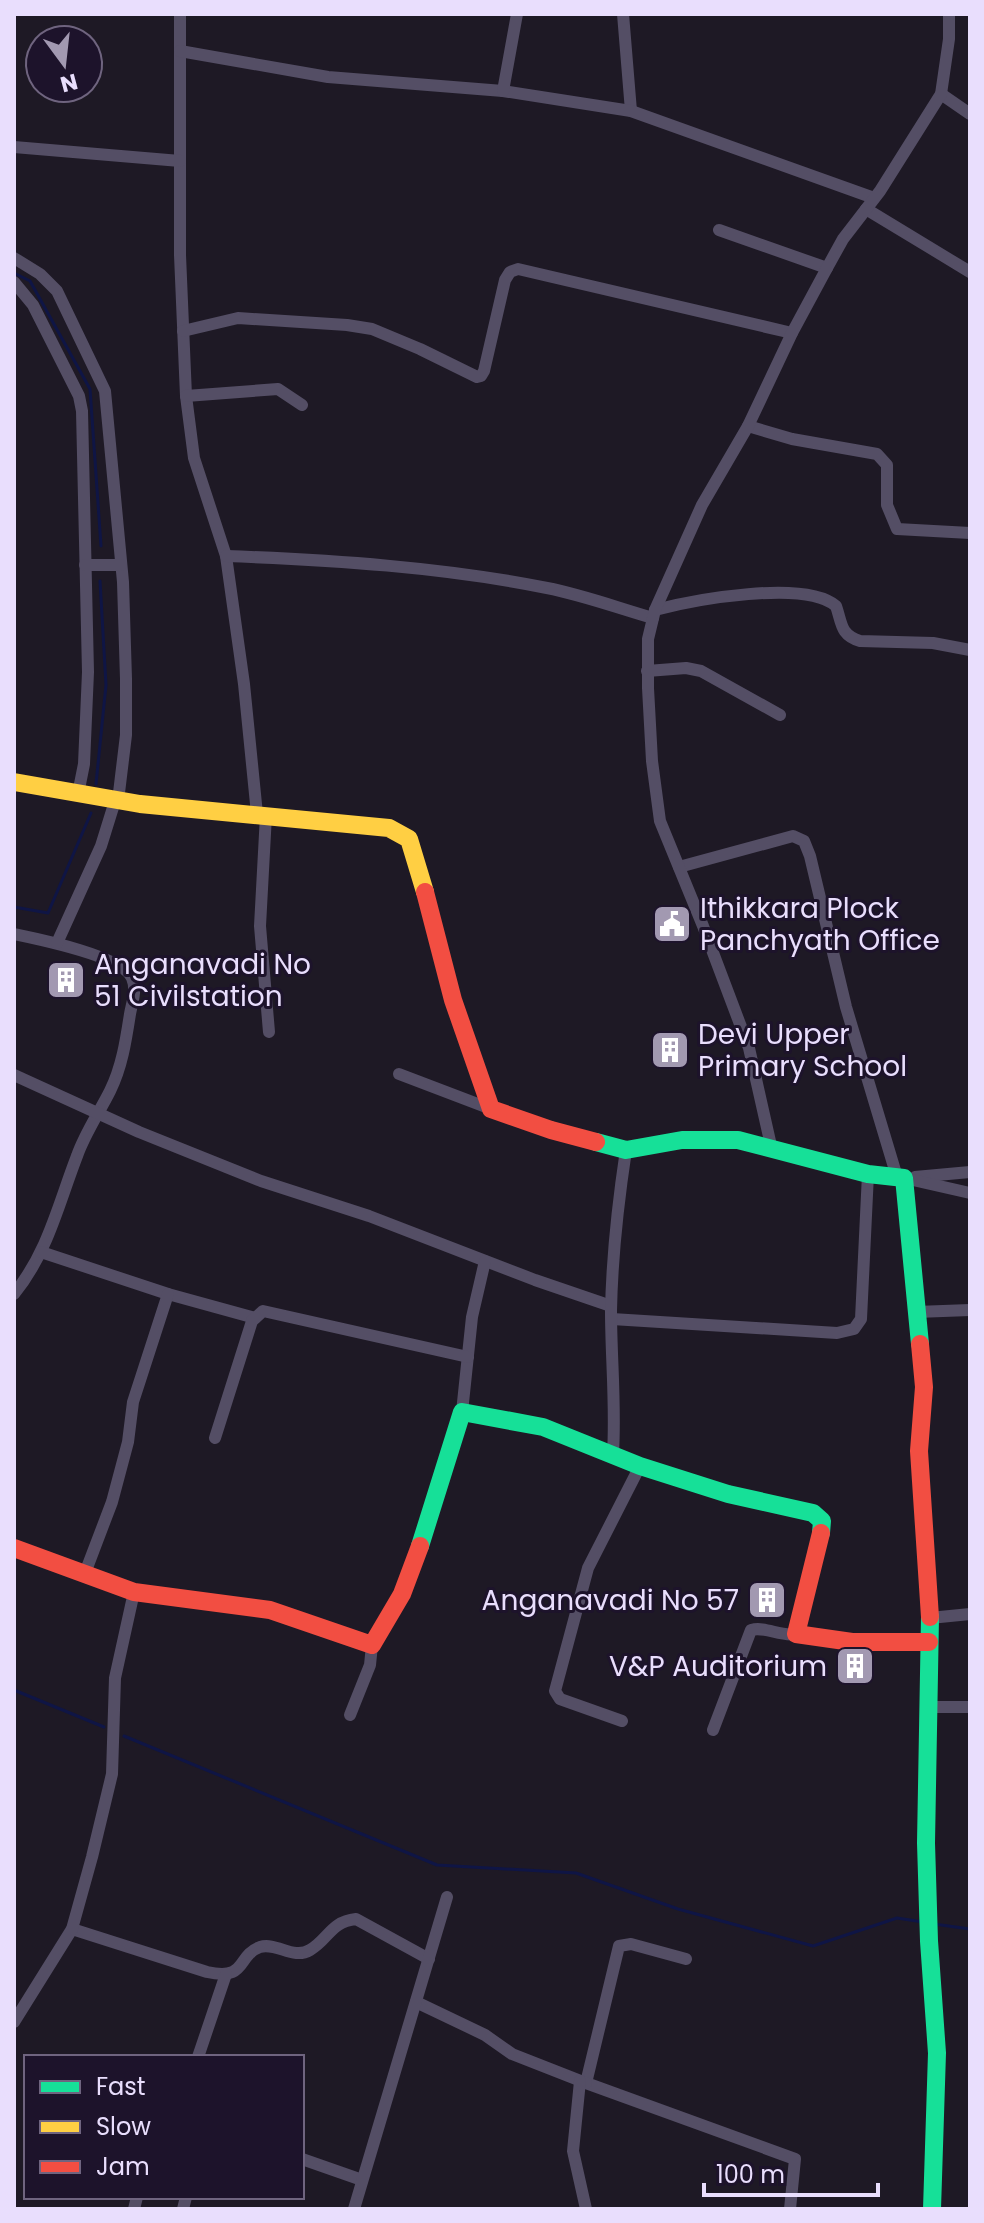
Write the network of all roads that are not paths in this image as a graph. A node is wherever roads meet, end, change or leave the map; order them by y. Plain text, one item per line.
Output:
1 (180, 14) edge
2 (517, 14) edge
3 (623, 14) edge
4 (949, 14) edge
5 (180, 51) junction
6 (503, 91) junction
7 (941, 94) junction
8 (631, 111) junction
9 (970, 114) edge
10 (14, 147) edge
11 (180, 161) junction
12 (870, 203) junction
13 (719, 230) dead end
14 (14, 258) edge
15 (827, 268) junction
16 (970, 272) edge
17 (14, 282) edge
18 (183, 331) junction
19 (792, 333) junction
20 (186, 396) junction
21 (302, 405) dead end
22 (748, 426) junction
23 (970, 533) edge
24 (226, 556) junction
25 (89, 565) junction
26 (118, 565) junction
27 (654, 614) junction
28 (970, 650) edge
29 (647, 671) junction
30 (780, 715) dead end
31 (14, 782) edge
32 (78, 794) junction
33 (117, 801) junction
34 (261, 815) junction
35 (679, 867) junction
36 (14, 934) edge
37 (57, 943) junction
38 (269, 1032) dead end
39 (399, 1074) dead end
40 (14, 1075) edge
41 (491, 1109) junction
42 (96, 1114) junction
43 (626, 1150) junction
44 (772, 1150) junction
45 (970, 1172) edge
46 (868, 1174) junction
47 (900, 1178) junction
48 (970, 1193) edge
49 (41, 1252) junction
50 (485, 1261) junction
51 (14, 1294) edge
52 (168, 1294) junction
53 (970, 1310) edge
54 (916, 1312) junction
55 (612, 1313) junction
56 (255, 1318) junction
57 (468, 1357) junction
58 (462, 1412) junction
59 (215, 1438) dead end
60 (613, 1453) junction
61 (640, 1466) junction
62 (14, 1548) edge
63 (85, 1573) junction
64 (134, 1592) junction
65 (970, 1614) edge
66 (930, 1618) junction
67 (796, 1634) junction
68 (929, 1642) junction
69 (372, 1645) junction
70 (928, 1707) junction
71 (970, 1707) edge
72 (350, 1715) dead end
73 (622, 1721) dead end
74 (713, 1730) dead end
75 (447, 1897) dead end
76 (72, 1929) junction
77 (429, 1959) junction
78 (686, 1959) dead end
79 (226, 1974) junction
80 (416, 2002) junction
81 (19, 2004) edge
82 (14, 2022) edge
83 (199, 2055) edge
84 (583, 2082) junction
85 (304, 2160) edge
86 (362, 2180) junction
87 (354, 2209) edge
88 (586, 2209) edge
89 (790, 2209) edge
90 (932, 2209) edge

1 - 5 street
2 - 6 street
3 - 8 street
4 - 7 street
5 - 6 street
5 - 11 street
6 - 8 street
7 - 9 street
7 - 12 street
8 - 12 street
10 - 11 street
11 - 18 street
12 - 15 street
12 - 16 street
13 - 15 street
14 - 26 street
15 - 19 street
17 - 25 street
18 - 19 street
18 - 20 street
19 - 22 street
20 - 21 street
20 - 24 street
22 - 23 street
22 - 27 street
24 - 27 street
24 - 34 street
25 - 26 street
25 - 32 street
26 - 33 street
27 - 28 street
27 - 29 street
29 - 30 street
29 - 35 street
31 - 32 street
32 - 33 street
33 - 34 street
33 - 37 street
34 - 38 street
34 - 41 street
35 - 44 street
35 - 47 street
36 - 37 street
37 - 42 street
39 - 41 street
40 - 42 street
41 - 43 street
42 - 49 street
42 - 50 street
43 - 44 street
43 - 55 street
44 - 46 street
45 - 47 street
46 - 47 street
46 - 55 street
47 - 48 street
47 - 54 street
49 - 51 street
49 - 52 street
50 - 55 street
50 - 57 street
52 - 56 street
52 - 63 street
53 - 54 street
54 - 66 street
55 - 60 street
56 - 57 street
56 - 59 street
57 - 58 street
58 - 60 street
58 - 69 street
60 - 61 street
61 - 67 street
61 - 73 street
62 - 63 street
63 - 64 street
64 - 69 street
64 - 76 street
65 - 66 street
66 - 68 street
67 - 68 street
67 - 74 street
68 - 70 street
69 - 72 street
70 - 71 street
70 - 90 street
75 - 77 street
76 - 79 street
76 - 81 street
77 - 79 street
77 - 80 street
78 - 84 street
79 - 83 street
80 - 84 street
80 - 86 street
81 - 82 street
84 - 88 street
84 - 89 street
85 - 86 street
86 - 87 street

